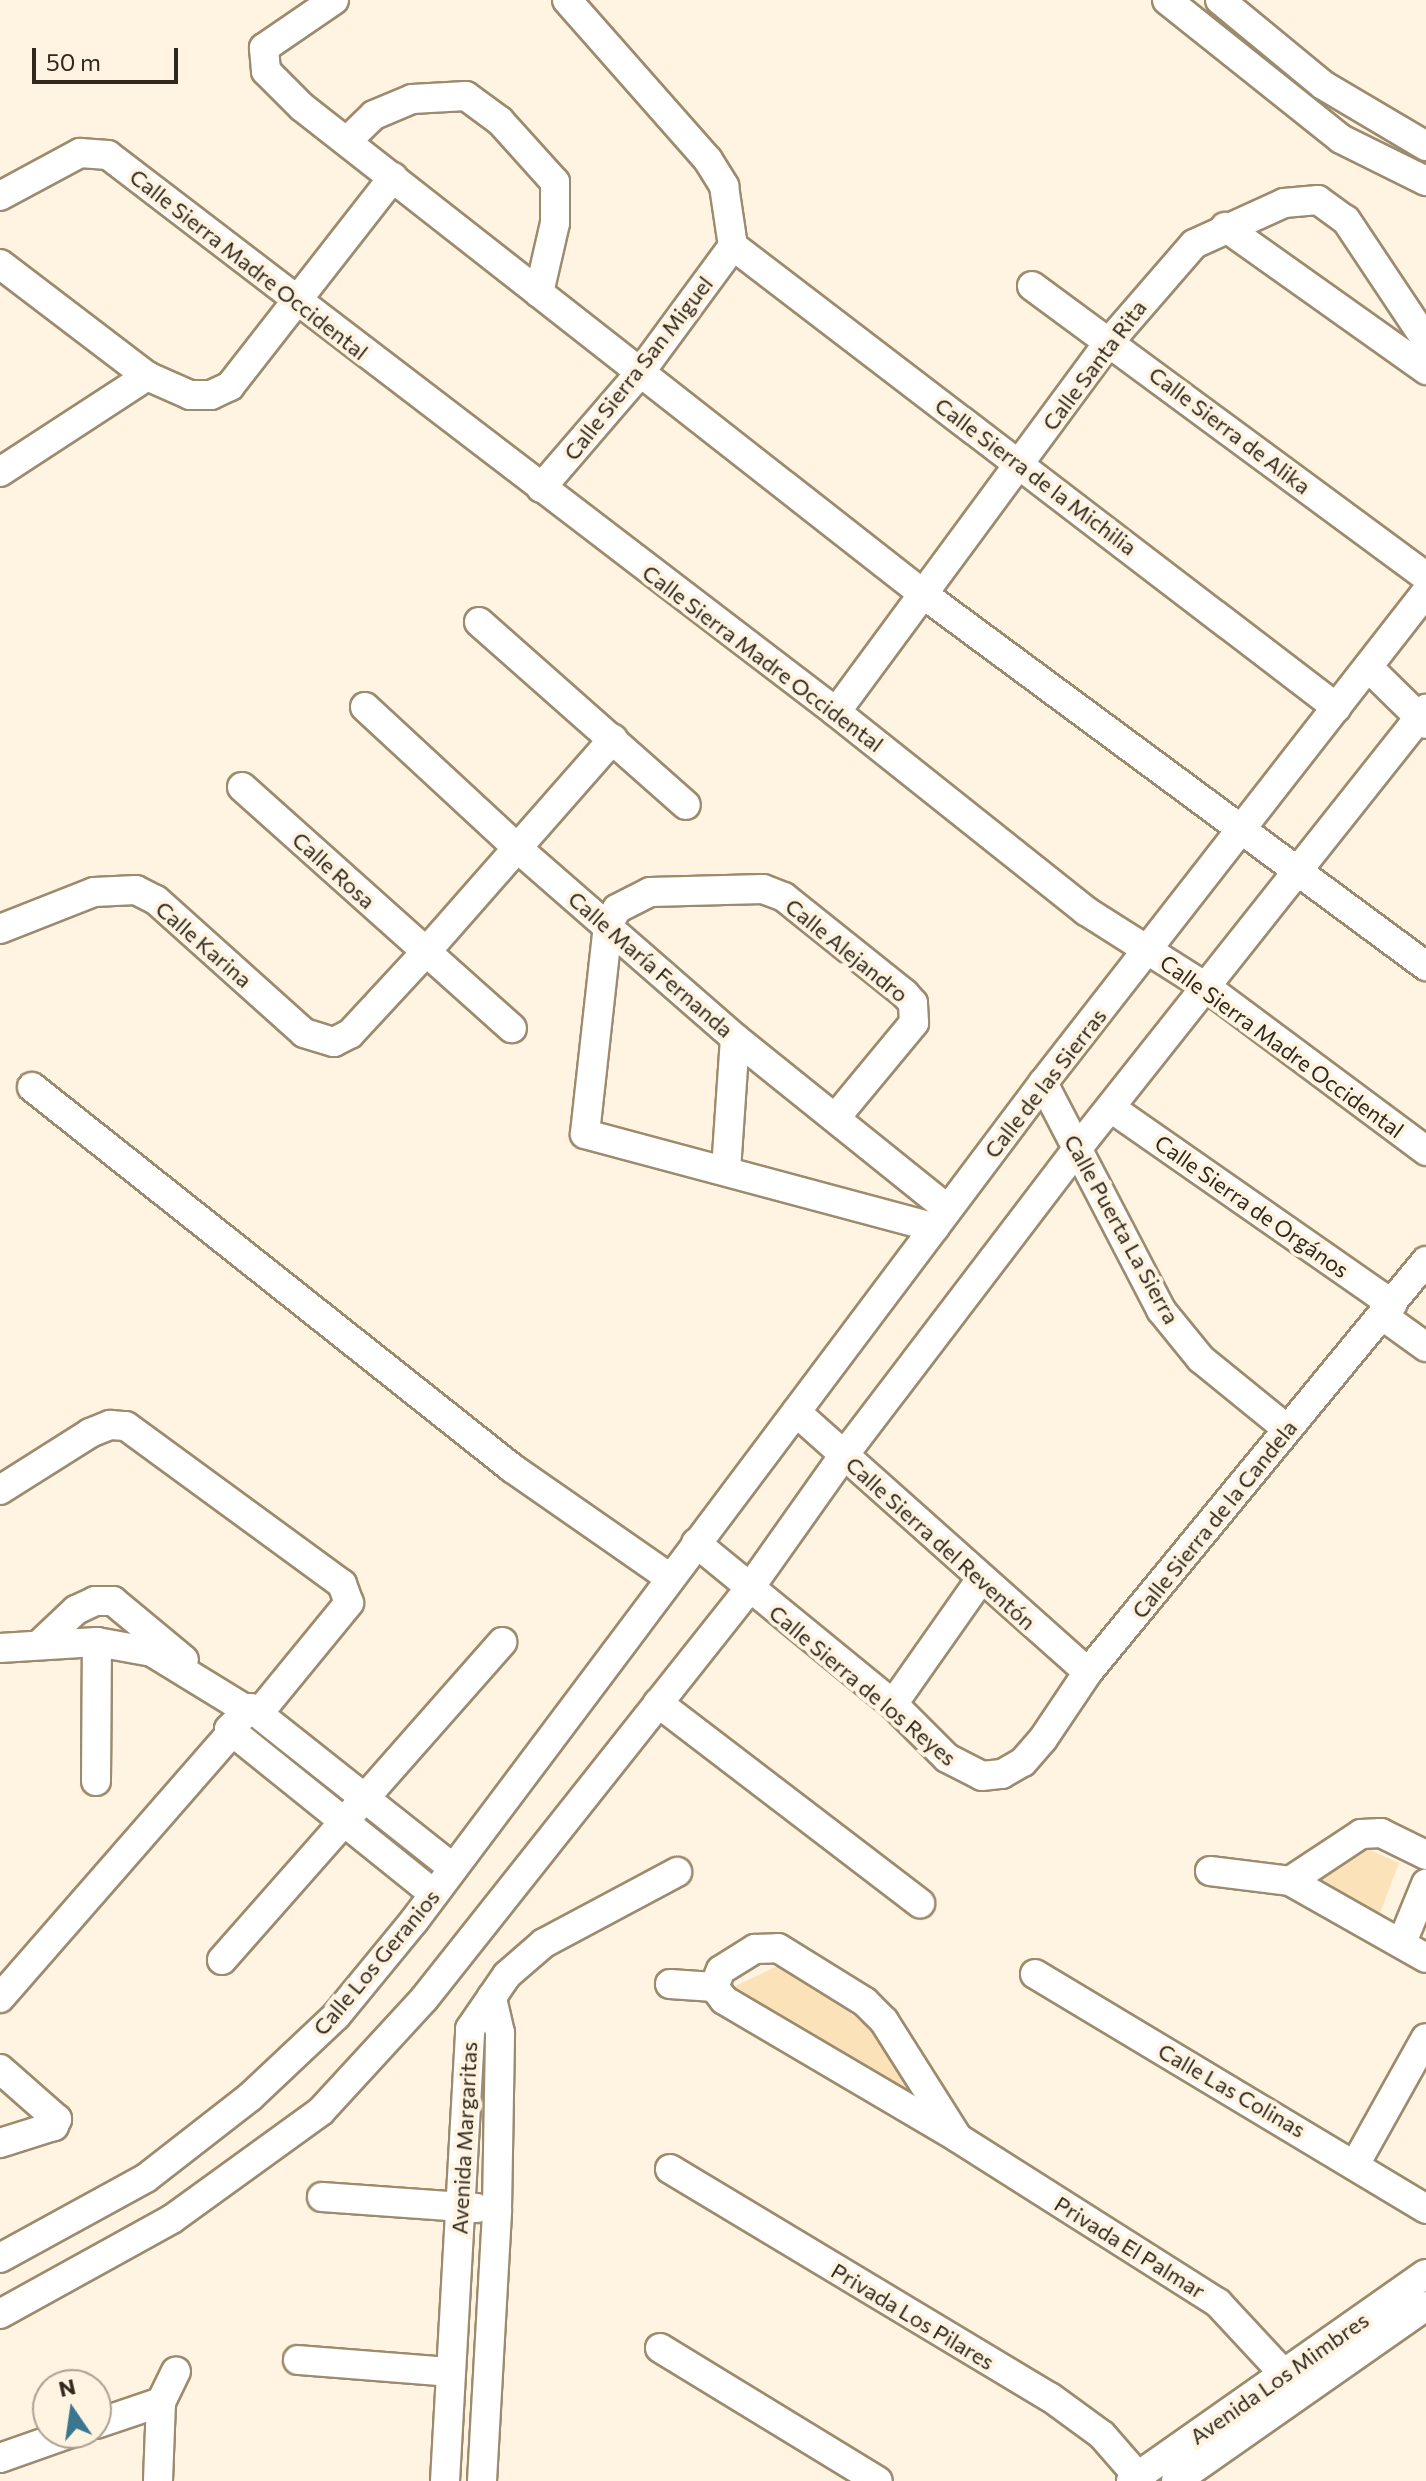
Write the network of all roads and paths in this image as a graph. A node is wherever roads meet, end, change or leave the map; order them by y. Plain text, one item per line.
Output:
1 (334, 0) edge
2 (567, 0) edge
3 (1167, 0) edge
4 (1220, 0) edge
5 (347, 141) junction
6 (1426, 146) edge
7 (393, 177) junction
8 (1426, 181) edge
9 (0, 196) edge
10 (1225, 227) junction
11 (733, 246) junction
12 (0, 264) edge
13 (1032, 286) dead end
14 (539, 293) junction
15 (299, 301) junction
16 (1426, 340) edge
17 (1110, 341) junction
18 (1426, 370) edge
19 (639, 374) junction
20 (147, 376) junction
21 (1020, 464) junction
22 (0, 472) edge
23 (541, 488) junction
24 (1426, 576) edge
25 (1426, 592) edge
26 (923, 594) junction
27 (479, 622) dead end
28 (1368, 667) junction
29 (365, 707) dead end
30 (1337, 708) junction
31 (836, 712) junction
32 (1424, 717) edge
33 (613, 739) junction
34 (242, 787) dead end
35 (686, 805) dead end
36 (1246, 828) junction
37 (515, 846) junction
38 (1299, 868) junction
39 (608, 925) junction
40 (0, 929) edge
41 (1151, 951) junction
42 (425, 953) junction
43 (1426, 966) edge
44 (1209, 989) junction
45 (512, 1028) dead end
46 (735, 1038) junction
47 (1043, 1083) junction
48 (32, 1087) dead end
49 (1111, 1108) junction
50 (837, 1116) junction
51 (1077, 1149) junction
52 (1426, 1151) edge
53 (726, 1170) junction
54 (942, 1218) junction
55 (1426, 1261) edge
56 (1388, 1310) junction
57 (1426, 1347) edge
58 (796, 1412) junction
59 (1286, 1428) junction
60 (844, 1455) junction
61 (0, 1490) edge
62 (696, 1543) junction
63 (670, 1578) junction
64 (980, 1580) junction
65 (749, 1589) junction
66 (42, 1642) junction
67 (97, 1642) junction
68 (502, 1642) dead end
69 (0, 1648) edge
70 (1088, 1672) junction
71 (206, 1682) junction
72 (658, 1703) junction
73 (893, 1704) junction
74 (245, 1718) junction
75 (1002, 1774) joint
76 (96, 1781) dead end
77 (366, 1796) junction
78 (345, 1820) junction
79 (1426, 1855) edge
80 (453, 1868) junction
81 (1210, 1871) dead end
82 (677, 1872) dead end
83 (1290, 1881) junction
84 (1426, 1884) edge
85 (434, 1894) junction
86 (920, 1903) dead end
87 (1403, 1940) junction
88 (1426, 1958) edge
89 (222, 1960) dead end
90 (1035, 1974) dead end
91 (670, 1984) dead end
92 (714, 1987) junction
93 (492, 1997) junction
94 (0, 1998) edge
95 (1426, 2038) edge
96 (0, 2069) edge
97 (958, 2138) junction
98 (0, 2143) edge
99 (1356, 2163) junction
100 (670, 2169) dead end
101 (322, 2197) dead end
102 (461, 2207) junction
103 (497, 2209) junction
104 (1426, 2209) edge
105 (0, 2258) edge
106 (1426, 2274) edge
107 (1426, 2306) edge
108 (0, 2314) edge
109 (660, 2348) dead end
110 (298, 2360) dead end
111 (176, 2371) dead end
112 (451, 2372) junction
113 (1285, 2375) junction
114 (161, 2402) junction
115 (112, 2419) edge
116 (32, 2447) edge
117 (0, 2458) edge
118 (1137, 2480) edge
119 (158, 2481) edge
120 (445, 2481) edge
121 (482, 2481) edge
122 (878, 2481) edge
123 (1176, 2481) edge

1 - 5 street
2 - 11 street
3 - 8 street
4 - 6 street
5 - 7 street
5 - 14 street
7 - 14 street
7 - 15 street
9 - 15 street, Calle Sierra Madre Occidental
10 - 16 street, Calle Santa Rita
10 - 17 street, Calle Santa Rita
10 - 18 street
11 - 19 street, Calle Sierra San Miguel
11 - 21 street, Calle Sierra de la Michilia
12 - 20 street
13 - 17 street, Calle Sierra de Alika
14 - 19 street
15 - 20 street
15 - 23 street, Calle Sierra Madre Occidental
17 - 21 street, Calle Santa Rita
17 - 24 street, Calle Sierra de Alika
19 - 23 street, Calle Sierra San Miguel
19 - 26 street
20 - 22 street
21 - 26 street, Calle Santa Rita
21 - 30 street, Calle Sierra de la Michilia
23 - 31 street, Calle Sierra Madre Occidental
25 - 28 street, Calle de las Sierras
26 - 31 street, Calle Santa Rita
26 - 36 street
27 - 33 street
28 - 30 street, Calle de las Sierras
28 - 32 street
29 - 37 street, Calle María Fernanda
30 - 36 street, Calle de las Sierras
31 - 41 street, Calle Sierra Madre Occidental
32 - 38 street
33 - 35 street
33 - 37 street
34 - 42 street, Calle Rosa
36 - 38 street
36 - 41 street, Calle de las Sierras
37 - 39 street, Calle María Fernanda
37 - 42 street
38 - 43 street
38 - 44 street
39 - 46 street, Calle María Fernanda
39 - 50 street, Calle Alejandro
39 - 53 street
40 - 42 street, Calle Karina
41 - 44 street, Calle Sierra Madre Occidental
41 - 47 street, Calle de las Sierras
42 - 45 street, Calle Rosa
44 - 49 street
44 - 52 street, Calle Sierra Madre Occidental
46 - 50 street, Calle María Fernanda
46 - 53 street
47 - 51 street, Calle Puerta La Sierra
47 - 54 street, Calle de las Sierras
48 - 63 street
49 - 51 street
49 - 56 street, Calle Sierra de Orgános
50 - 54 street, Calle María Fernanda
51 - 59 street, Calle Puerta La Sierra
51 - 60 street
53 - 54 street
54 - 58 street, Calle de las Sierras
55 - 56 street, Calle Sierra de la Candela
56 - 57 street, Calle Sierra de Orgános
56 - 59 street, Calle Sierra de la Candela
58 - 60 street, Calle Sierra del Reventón
58 - 62 street, Calle de las Sierras
59 - 70 street, Calle Sierra de la Candela
60 - 64 street, Calle Sierra del Reventón
60 - 65 street
61 - 74 street
62 - 63 street, Calle de las Sierras
62 - 65 street, Calle Sierra de los Reyes
63 - 80 street, Calle Los Geranios
64 - 70 street, Calle Sierra del Reventón
64 - 73 street
65 - 72 street
65 - 73 street, Calle Sierra de los Reyes
66 - 67 street
66 - 69 street
66 - 71 street
67 - 71 street
67 - 76 street
68 - 77 street
70 - 75 street, Calle Sierra de la Candela
71 - 74 street
72 - 86 street
72 - 108 street
73 - 75 street, Calle Sierra de los Reyes
74 - 77 street
74 - 78 street
74 - 94 street
77 - 78 street
77 - 80 street
78 - 85 street
78 - 89 street
79 - 83 street
80 - 85 street, Calle Los Geranios
81 - 83 street
82 - 93 street
83 - 87 street
84 - 87 street
85 - 105 street, Calle Los Geranios
87 - 88 street
90 - 99 street, Calle Las Colinas
91 - 92 street
92 - 97 street, Privada El Palmar
92 - 97 street, Privada El Palmar
93 - 102 street, Avenida Margaritas
93 - 103 street, Avenida Margaritas
95 - 99 street
96 - 98 street
97 - 113 street, Privada El Palmar
99 - 104 street, Calle Las Colinas
100 - 118 street, Privada Los Pilares
101 - 102 street
102 - 103 street
102 - 112 street, Avenida Margaritas
103 - 121 street, Avenida Margaritas
106 - 113 street, Avenida Los Mimbres
107 - 123 street, Avenida Los Mimbres
109 - 122 street
110 - 112 street
111 - 114 street
112 - 120 street, Avenida Margaritas
113 - 118 street, Avenida Los Mimbres
114 - 115 street
114 - 119 street
116 - 117 street

